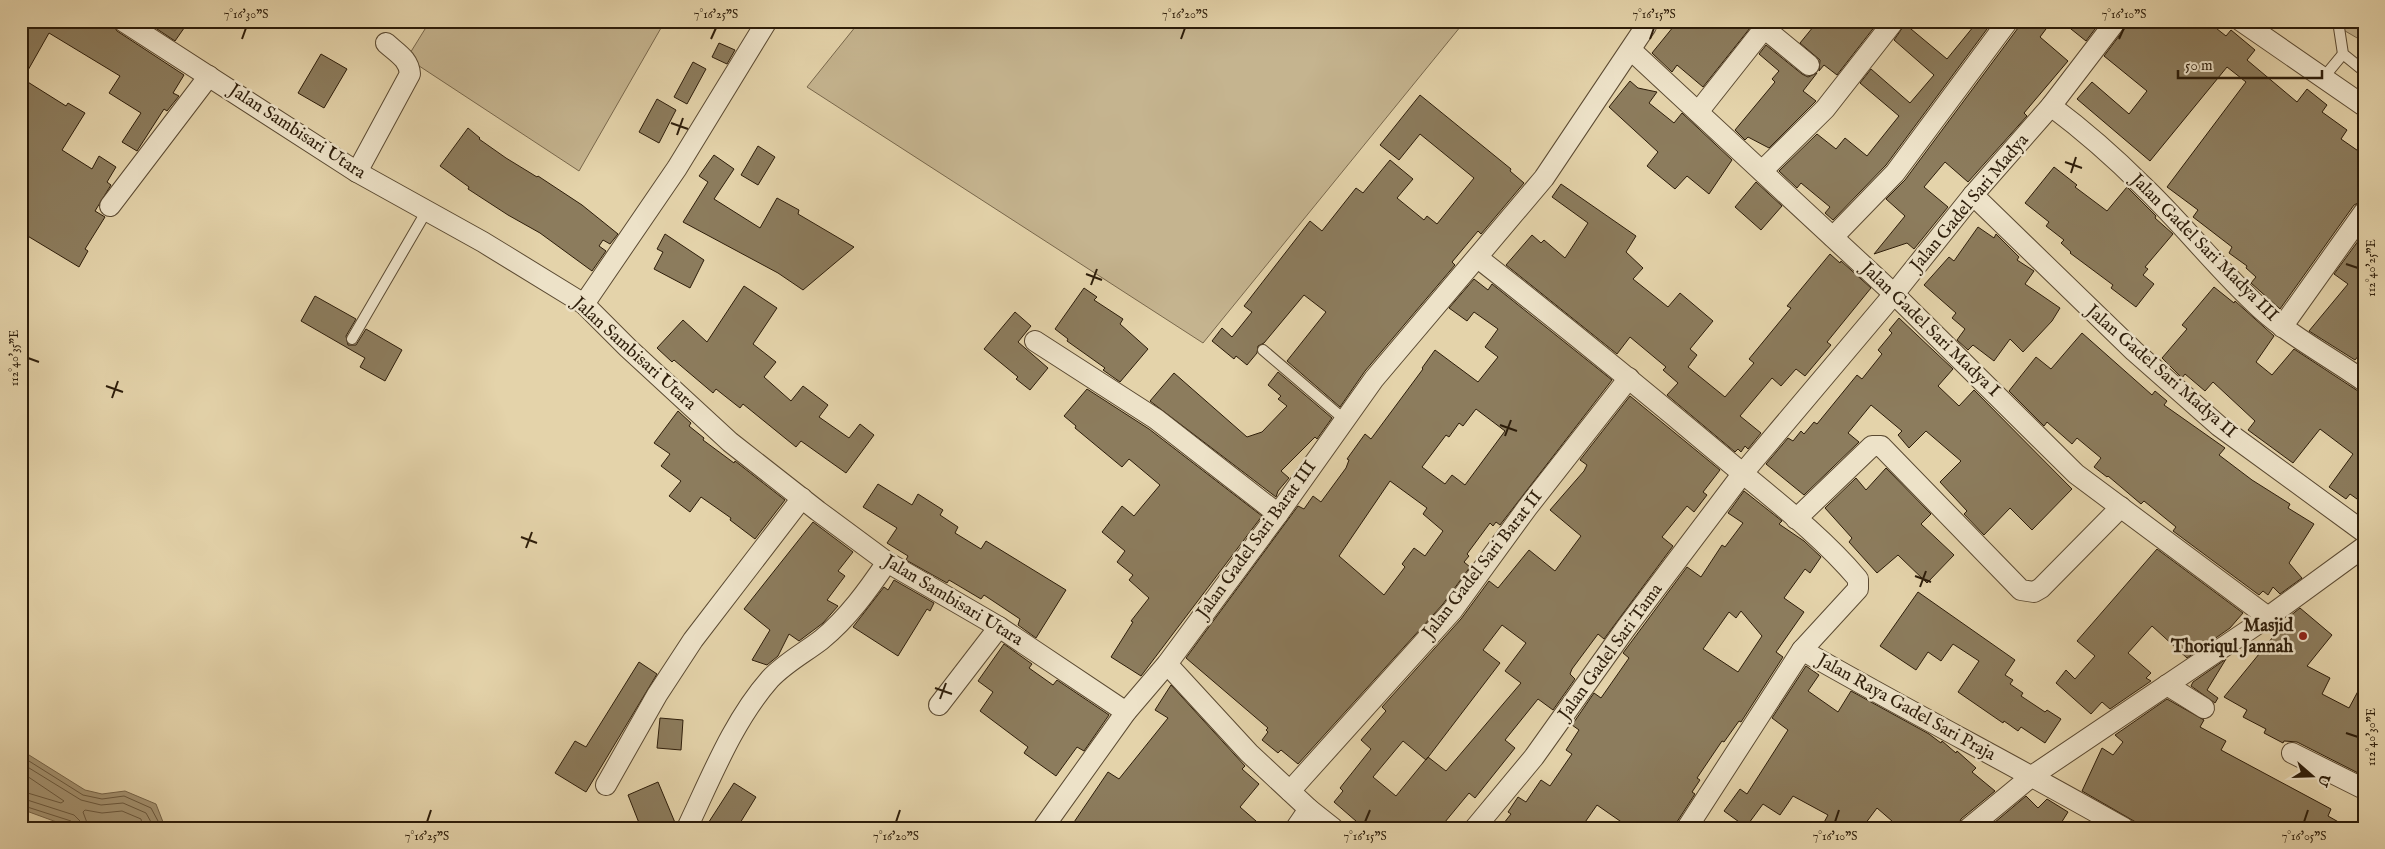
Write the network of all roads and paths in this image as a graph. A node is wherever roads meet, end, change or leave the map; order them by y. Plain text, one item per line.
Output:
1 (123, 21) edge
2 (767, 21) edge
3 (1894, 21) edge
4 (2008, 21) edge
5 (2116, 21) edge
6 (2241, 21) edge
7 (2338, 21) edge
8 (1646, 23) edge
9 (1767, 25) edge
10 (386, 43) dead end
11 (1631, 50) junction
12 (2343, 54) junction
13 (1809, 65) dead end
14 (2364, 72) edge
15 (209, 76) junction
16 (2324, 77) junction
17 (2051, 106) junction
18 (2364, 106) edge
19 (1698, 112) junction
20 (358, 172) junction
21 (1762, 172) junction
22 (1973, 196) junction
23 (110, 206) dead end
24 (426, 212) junction
25 (2364, 212) edge
26 (1834, 237) junction
27 (1478, 258) junction
28 (1894, 294) junction
29 (584, 304) junction
30 (2282, 327) junction
31 (352, 339) dead end
32 (1035, 341) dead end
33 (1263, 350) dead end
34 (1629, 378) junction
35 (2363, 378) edge
36 (1345, 420) junction
37 (1743, 473) junction
38 (802, 498) junction
39 (2121, 507) junction
40 (1278, 514) junction
41 (1796, 519) junction
42 (2364, 532) edge
43 (2364, 547) edge
44 (887, 562) junction
45 (2268, 617) junction
46 (998, 627) junction
47 (1802, 650) junction
48 (1167, 664) junction
49 (2167, 685) junction
50 (939, 705) dead end
51 (2204, 708) dead end
52 (1126, 712) junction
53 (2292, 753) dead end
54 (2032, 776) junction
55 (606, 785) dead end
56 (2364, 789) edge
57 (1290, 791) junction
58 (1309, 809) junction
59 (687, 828) edge
60 (1043, 828) edge
61 (1296, 828) edge
62 (1333, 828) edge
63 (1475, 828) edge
64 (1687, 828) edge
65 (1968, 828) edge
66 (2124, 828) edge

1 - 15 street, Jalan Sambisari Utara
2 - 29 street
3 - 21 street
4 - 26 street
5 - 17 street, Jalan Gadel Sari Madya
6 - 16 street
7 - 12 lane
8 - 11 street
9 - 13 street
9 - 19 street
10 - 20 street
11 - 19 street, Jalan Gadel Sari Madya I
11 - 27 street, Jalan Gadel Sari Barat III
12 - 14 lane
12 - 16 lane
15 - 20 street, Jalan Sambisari Utara
15 - 23 street
16 - 18 street
17 - 22 street, Jalan Gadel Sari Madya
17 - 30 street, Jalan Gadel Sari Madya III
19 - 21 street, Jalan Gadel Sari Madya I
20 - 24 street, Jalan Sambisari Utara
21 - 26 street, Jalan Gadel Sari Madya I
22 - 28 street, Jalan Gadel Sari Madya
22 - 42 street, Jalan Gadel Sari Madya II
24 - 29 street, Jalan Sambisari Utara
24 - 31 lane
25 - 30 street
26 - 28 street, Jalan Gadel Sari Madya I
27 - 34 street
27 - 36 street, Jalan Gadel Sari Barat III
28 - 37 street, Jalan Gadel Sari Madya
28 - 39 street, Jalan Gadel Sari Madya I
29 - 38 street, Jalan Sambisari Utara
30 - 35 street, Jalan Gadel Sari Madya III
32 - 40 street
33 - 36 lane
34 - 37 street
34 - 57 street, Jalan Gadel Sari Barat II
36 - 40 street, Jalan Gadel Sari Barat III
37 - 41 street, Jalan Raya Gadel Sari Praja
37 - 63 street, Jalan Gadel Sari Tama
38 - 44 street, Jalan Sambisari Utara
38 - 55 street
39 - 41 street
39 - 45 street, Jalan Gadel Sari Madya I
40 - 48 street, Jalan Gadel Sari Barat III
41 - 47 street, Jalan Raya Gadel Sari Praja
43 - 45 street
44 - 46 street, Jalan Sambisari Utara
44 - 59 street
45 - 49 street
46 - 50 street
46 - 52 street, Jalan Sambisari Utara
47 - 54 street, Jalan Raya Gadel Sari Praja
47 - 64 street
48 - 52 street, Jalan Gadel Sari Barat III
48 - 57 street
49 - 51 street
49 - 54 street
52 - 60 street, Jalan Gadel Sari Barat III
53 - 56 street
54 - 65 street
54 - 66 street, Jalan Raya Gadel Sari Praja
57 - 58 street
58 - 61 street
58 - 62 street

